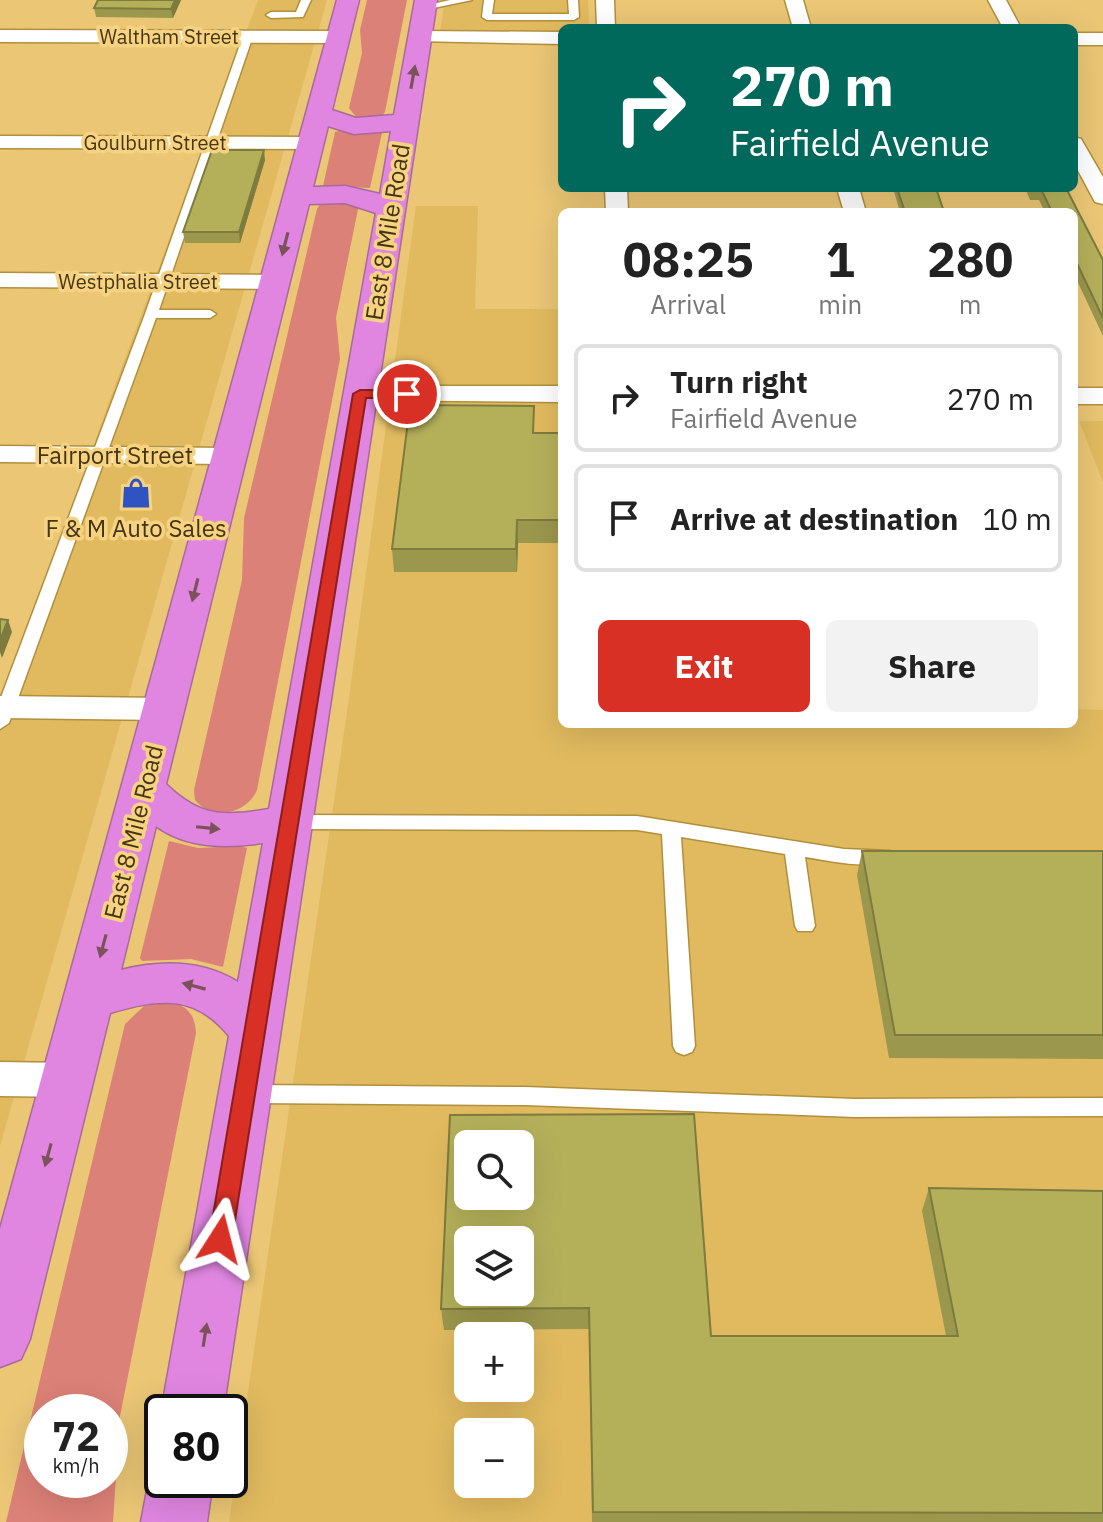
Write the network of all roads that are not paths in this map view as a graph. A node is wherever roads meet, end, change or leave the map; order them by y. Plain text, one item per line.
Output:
1 (306, 0) edge
2 (348, 0) edge
3 (467, 0) edge
4 (489, 0) edge
5 (573, 0) edge
6 (605, 0) edge
7 (794, 0) edge
8 (997, 0) edge
9 (425, 4) edge
10 (271, 15) dead end
11 (300, 15) junction
12 (606, 24) edge
13 (801, 24) edge
14 (1010, 24) edge
15 (0, 36) edge
16 (248, 36) junction
17 (291, 37) junction
18 (339, 37) junction
19 (420, 37) junction
20 (558, 38) edge
21 (1078, 39) edge
22 (1103, 39) edge
23 (405, 122) junction
24 (315, 129) junction
25 (0, 142) edge
26 (210, 142) junction
27 (1078, 150) edge
28 (1103, 197) edge
29 (297, 198) junction
30 (390, 209) junction
31 (0, 280) edge
32 (161, 281) junction
33 (275, 282) junction
34 (151, 314) junction
35 (210, 314) dead end
36 (360, 394) junction
37 (558, 394) edge
38 (1078, 396) edge
39 (1103, 396) edge
40 (0, 454) edge
41 (99, 454) junction
42 (230, 456) junction
43 (164, 709) junction
44 (2, 712) edge
45 (144, 789) junction
46 (289, 822) junction
47 (671, 829) junction
48 (794, 848) junction
49 (905, 856) edge
50 (805, 926) dead end
51 (89, 999) junction
52 (255, 1031) junction
53 (684, 1046) dead end
54 (0, 1079) edge
55 (68, 1080) junction
56 (244, 1094) junction
57 (1103, 1107) edge
58 (0, 1339) edge
59 (195, 1394) edge
60 (178, 1498) edge
61 (174, 1522) edge

1 - 11 lane
2 - 18 highway, East 8 Mile Road
3 - 9 lane
4 - 5 lane
6 - 12 street
7 - 13 street
8 - 14 street
9 - 19 highway, East 8 Mile Road
10 - 11 lane
11 - 17 lane
15 - 16 street, Waltham Street
16 - 17 street, Waltham Street
16 - 26 lane
17 - 18 street, Waltham Street
18 - 24 highway, East 8 Mile Road
19 - 20 street
23 -> 19 highway, East 8 Mile Road
21 - 22 street
23 - 24 highway
23 - 30 highway, East 8 Mile Road
24 - 26 street, Goulburn Street
24 - 29 highway, East 8 Mile Road
25 - 26 street, Goulburn Street
26 - 32 lane
27 - 28 street
29 - 30 highway
29 -> 33 highway, East 8 Mile Road
30 - 36 highway, East 8 Mile Road
31 - 32 street, Westphalia Street
32 - 33 street, Westphalia Street
32 - 34 lane
33 - 42 highway, East 8 Mile Road
34 - 35 lane
34 - 41 lane
36 - 37 street
36 - 46 highway, East 8 Mile Road
38 - 39 street
40 - 41 street, Fairport Street
41 - 42 street, Fairport Street
41 - 44 lane
42 -> 43 highway, East 8 Mile Road
43 - 44 street
43 - 45 highway, East 8 Mile Road
45 -> 46 highway
45 -> 51 highway, East 8 Mile Road
46 - 47 lane
46 - 52 highway, East 8 Mile Road
47 - 48 lane
47 - 53 lane
48 - 49 lane
48 - 50 lane
52 -> 51 highway
51 - 55 highway, East 8 Mile Road
52 - 56 highway, East 8 Mile Road
54 - 55 street
55 -> 58 highway, East 8 Mile Road
56 - 57 lane
59 -> 56 highway, East 8 Mile Road
60 - 61 highway

